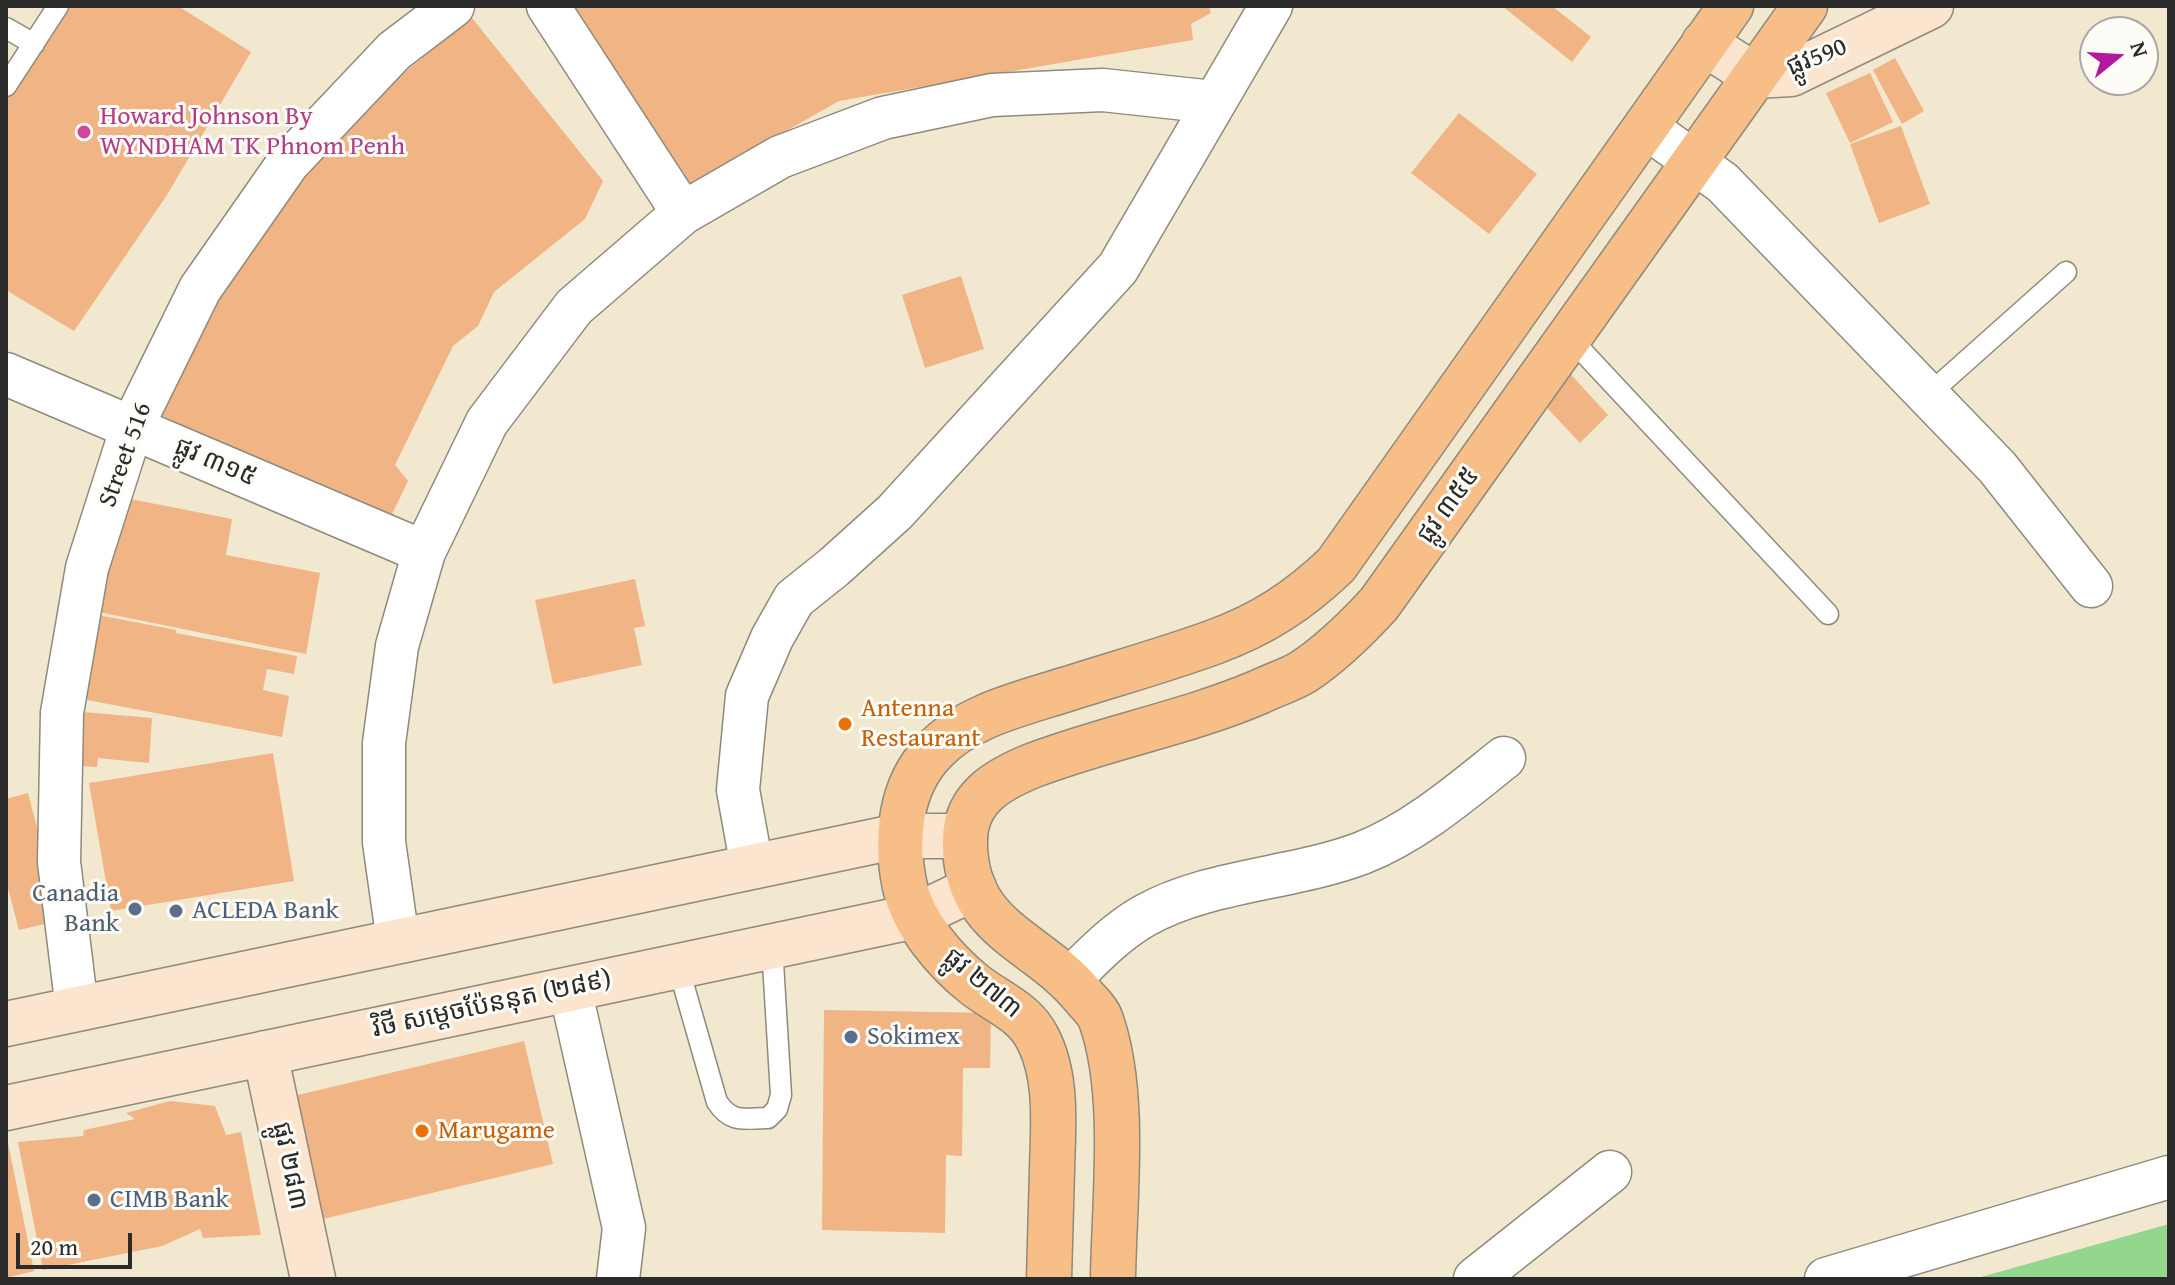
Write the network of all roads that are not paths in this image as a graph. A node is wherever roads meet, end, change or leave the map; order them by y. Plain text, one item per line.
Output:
1 (58, 6) edge
2 (453, 6) edge
3 (548, 6) edge
4 (1271, 6) edge
5 (1731, 6) edge
6 (1805, 6) edge
7 (1931, 6) edge
8 (6, 28) edge
9 (1704, 43) junction
10 (34, 44) junction
11 (1755, 76) junction
12 (6, 86) edge
13 (1213, 102) junction
14 (1646, 127) junction
15 (1695, 162) junction
16 (683, 213) junction
17 (2066, 272) dead end
18 (1570, 338) junction
19 (6, 374) edge
20 (1928, 395) junction
21 (132, 427) junction
22 (424, 552) junction
23 (2091, 586) dead end
24 (1828, 614) dead end
25 (1504, 758) dead end
26 (899, 836) junction
27 (965, 836) junction
28 (752, 867) junction
29 (974, 888) junction
30 (916, 916) junction
31 (398, 941) junction
32 (772, 946) junction
33 (678, 966) junction
34 (1070, 979) junction
35 (570, 989) junction
36 (77, 1009) junction
37 (6, 1024) edge
38 (265, 1053) junction
39 (6, 1108) edge
40 (1610, 1172) dead end
41 (2169, 1177) edge
42 (313, 1279) edge
43 (618, 1279) edge
44 (1049, 1279) edge
45 (1113, 1279) edge
46 (1475, 1279) edge
47 (1826, 1279) edge

1 - 10 lane
2 - 21 street, Street 516
3 - 16 street
4 - 13 street
5 - 9 main road
6 - 11 main road, ផ្លូវ ៣៥៥
7 - 11 main road, ផ្លូវ590
8 - 10 lane
9 - 11 main road, ផ្លូវ590
9 - 14 main road
10 - 12 lane
11 - 15 main road, ផ្លូវ ៣៥៥
13 - 16 street
13 - 28 street
14 - 15 street
14 - 26 main road
15 - 18 main road, ផ្លូវ ៣៥៥
15 - 20 street
16 - 22 street
17 - 20 lane
18 - 24 lane
18 - 27 main road, ផ្លូវ ៣៥៥
19 - 21 street, ផ្លូវ ៣១៥
20 - 23 street
21 - 22 street, ផ្លូវ ៣១៥
21 - 36 street, Street 516
22 - 31 street
25 - 34 street
26 - 27 main road
26 - 28 main road
26 - 30 main road, ផ្លូវ ២៧៣
27 - 29 main road
28 - 31 main road
29 - 30 main road, វិថី សម្តេចប៉ែននុត (២៨៩)
29 - 34 main road
30 - 32 main road, វិថី សម្តេចប៉ែននុត (២៨៩)
30 - 44 main road, ផ្លូវ ២៧៣
31 - 36 main road
32 - 33 main road, វិថី សម្តេចប៉ែននុត (២៨៩)
32 - 33 lane
33 - 35 main road, វិថី សម្តេចប៉ែននុត (២៨៩)
34 - 45 main road
35 - 38 main road, វិថី សម្តេចប៉ែននុត (២៨៩)
35 - 43 street
36 - 37 main road
38 - 39 main road, វិថី សម្តេចប៉ែននុត (២៨៩)
38 - 42 main road, ផ្លូវ ២៨៣
40 - 46 street
41 - 47 street

